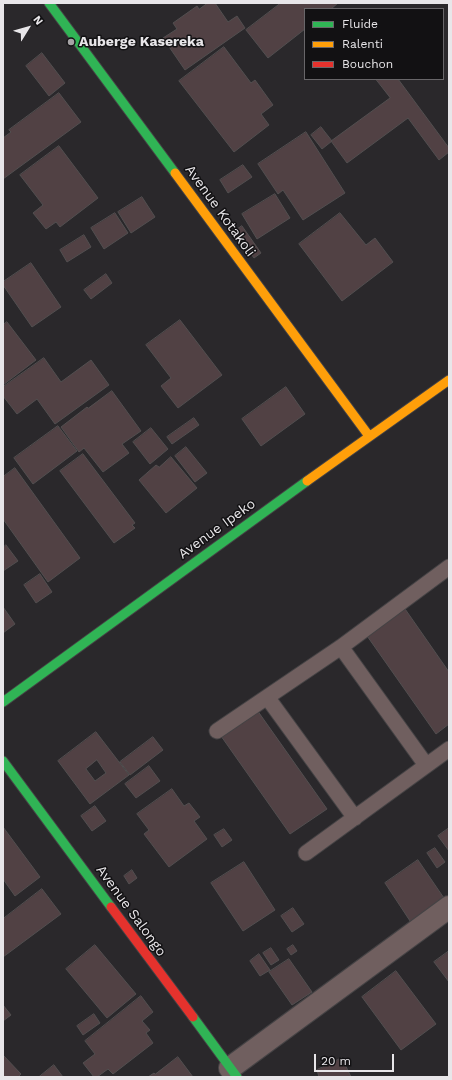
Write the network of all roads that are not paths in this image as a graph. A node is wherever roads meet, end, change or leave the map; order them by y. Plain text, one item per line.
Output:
1 (49, 3) edge
2 (449, 380) edge
3 (369, 436) junction
4 (449, 567) edge
5 (341, 647) junction
6 (267, 697) junction
7 (3, 702) edge
8 (217, 731) dead end
9 (449, 749) edge
10 (3, 761) edge
11 (426, 765) junction
12 (355, 818) junction
13 (306, 854) dead end
14 (449, 907) edge
15 (234, 1073) edge

1 - 3 street, Avenue Kotakoli
2 - 3 street, Avenue Ipeko
3 - 7 street, Avenue Ipeko
4 - 5 lane
5 - 6 lane
5 - 11 lane
6 - 8 lane
6 - 12 lane
9 - 11 lane
10 - 15 street, Avenue Salongo
11 - 12 lane
12 - 13 lane
14 - 15 street

